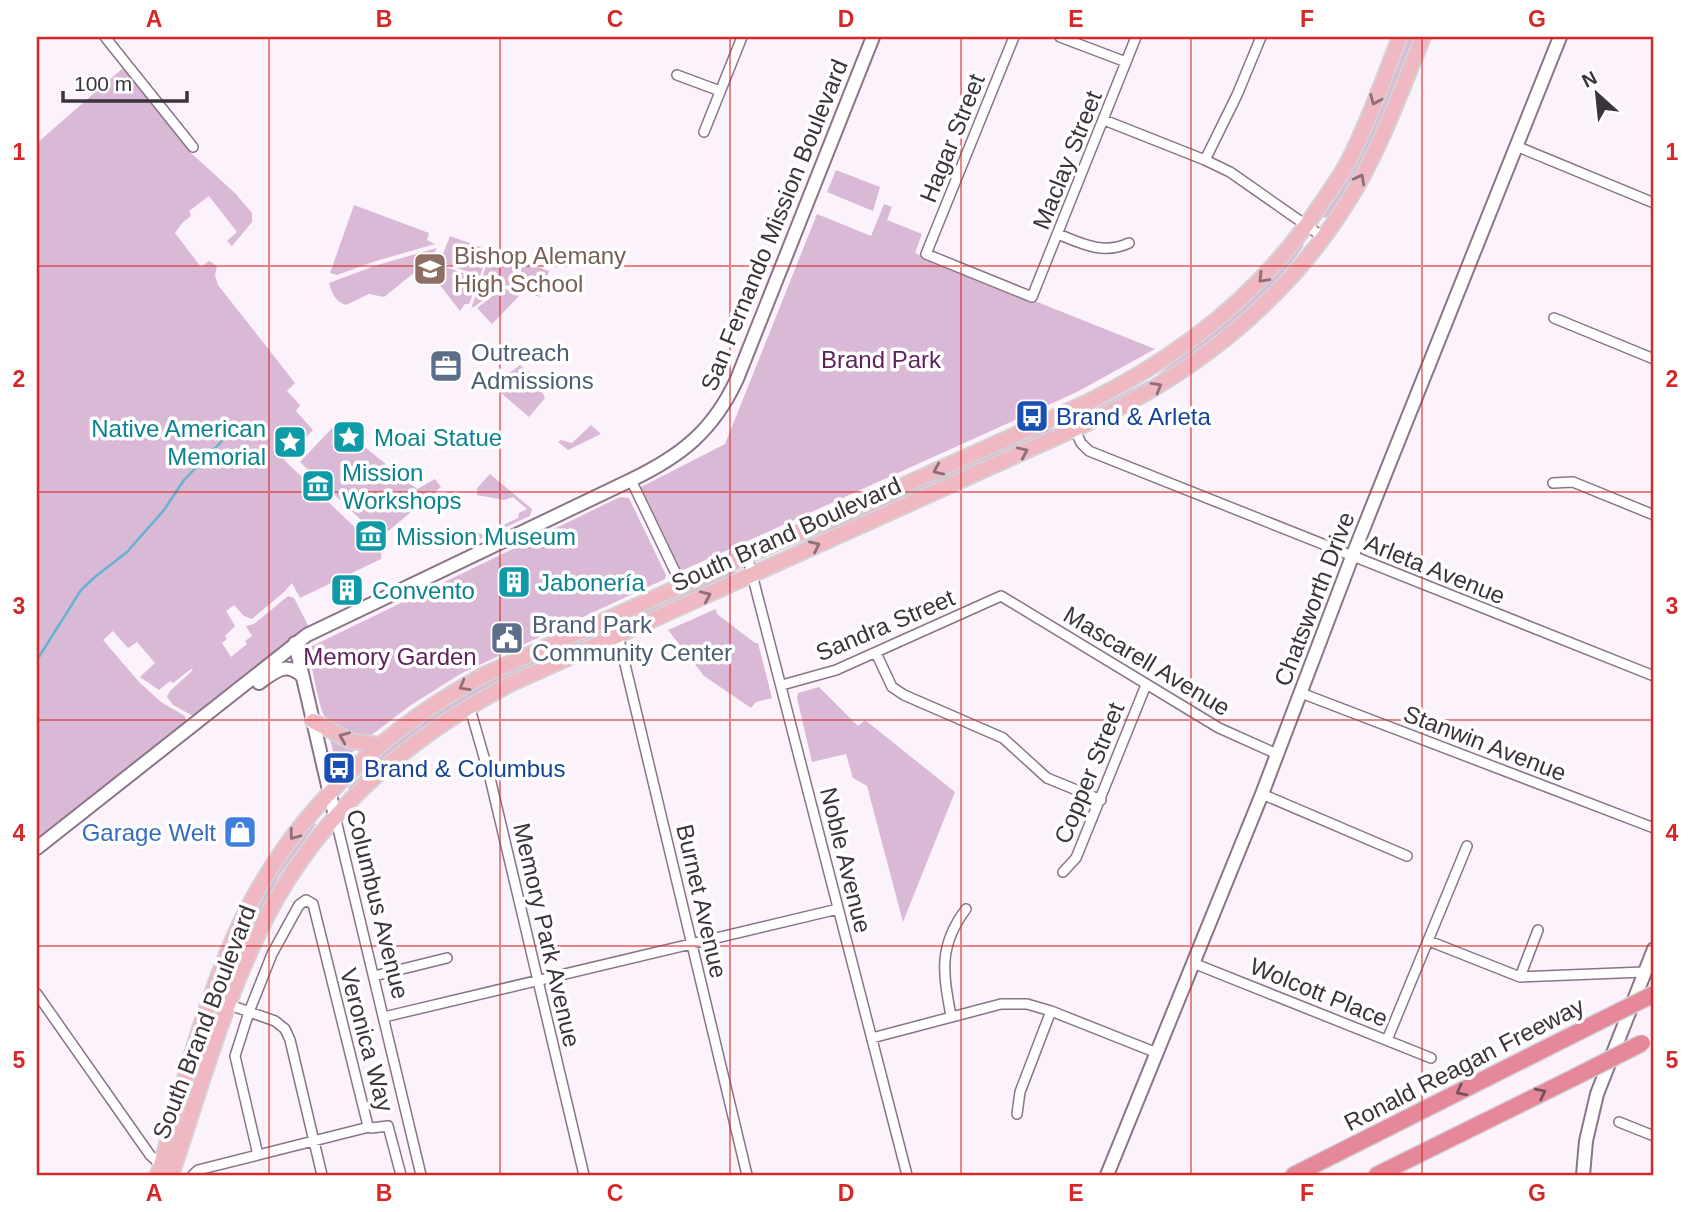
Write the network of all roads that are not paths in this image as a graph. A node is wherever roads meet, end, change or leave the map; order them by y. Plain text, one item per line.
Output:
1 (105, 37) edge
2 (742, 37) edge
3 (873, 37) edge
4 (1014, 37) edge
5 (1060, 37) edge
6 (1136, 37) edge
7 (1261, 37) edge
8 (1400, 37) edge
9 (1423, 37) edge
10 (1560, 37) edge
11 (1126, 62) junction
12 (677, 75) dead end
13 (720, 91) junction
14 (1104, 120) junction
15 (704, 132) dead end
16 (1516, 146) junction
17 (193, 147) dead end
18 (1205, 160) junction
19 (1654, 202) edge
20 (1307, 225) junction
21 (1058, 234) junction
22 (1323, 237) junction
23 (1129, 243) dead end
24 (1032, 297) joint
25 (1554, 317) dead end
26 (1654, 359) edge
27 (1067, 412) junction
28 (1074, 429) junction
29 (631, 480) junction
30 (1553, 483) dead end
31 (1654, 515) edge
32 (747, 555) junction
33 (1352, 557) junction
34 (753, 574) junction
35 (681, 584) junction
36 (1001, 596) joint
37 (618, 635) junction
38 (295, 643) junction
39 (876, 653) junction
40 (1654, 676) edge
41 (303, 677) junction
42 (782, 685) junction
43 (1146, 685) junction
44 (1301, 693) junction
45 (224, 700) junction
46 (469, 705) junction
47 (313, 721) junction
48 (379, 745) junction
49 (1277, 754) junction
50 (330, 794) junction
51 (1262, 794) junction
52 (1101, 800) junction
53 (335, 816) junction
54 (1654, 828) edge
55 (1467, 846) dead end
56 (37, 848) edge
57 (1407, 856) dead end
58 (1063, 872) dead end
59 (838, 909) junction
60 (966, 909) dead end
61 (1538, 930) dead end
62 (1429, 941) junction
63 (692, 944) junction
64 (1654, 949) edge
65 (447, 958) dead end
66 (1193, 963) junction
67 (1644, 972) junction
68 (374, 976) junction
69 (1520, 977) junction
70 (538, 982) junction
71 (37, 994) edge
72 (1654, 994) edge
73 (210, 998) junction
74 (230, 1005) junction
75 (1051, 1011) junction
76 (248, 1012) junction
77 (951, 1016) junction
78 (384, 1017) junction
79 (872, 1038) junction
80 (1387, 1040) junction
81 (1648, 1040) edge
82 (1157, 1053) junction
83 (1431, 1058) dead end
84 (1017, 1114) dead end
85 (1619, 1122) dead end
86 (369, 1127) junction
87 (1654, 1136) edge
88 (314, 1142) junction
89 (258, 1155) junction
90 (164, 1172) edge
91 (193, 1175) edge
92 (321, 1175) edge
93 (401, 1175) edge
94 (421, 1175) edge
95 (584, 1175) edge
96 (747, 1175) edge
97 (907, 1175) edge
98 (1107, 1175) edge
99 (1294, 1175) edge
100 (1377, 1175) edge
101 (1584, 1175) edge

1 - 17 street
2 - 13 street
3 - 29 main road, San Fernando Mission Boulevard
4 - 24 street, Hagar Street
5 - 11 street
6 - 11 street, Maclay Street
7 - 18 street
8 -> 20 main road, South Brand Boulevard
22 -> 9 main road, South Brand Boulevard
10 - 16 main road, Chatsworth Drive
11 - 14 street, Maclay Street
12 - 13 street
13 - 15 street
14 - 18 street
14 - 21 street, Maclay Street
16 - 19 street
16 - 33 main road, Chatsworth Drive
18 - 20 street
20 - 22 street
20 -> 27 main road, South Brand Boulevard
21 - 23 street
21 - 24 street, Maclay Street
28 -> 22 main road, South Brand Boulevard
25 - 26 street
27 - 28 street, Arleta Avenue
27 -> 32 main road, South Brand Boulevard
28 - 33 street, Arleta Avenue
34 -> 28 main road, South Brand Boulevard
29 - 35 street
29 - 38 main road, San Fernando Mission Boulevard
30 - 31 street
32 - 34 street, Noble Avenue
32 - 35 main road, South Brand Boulevard
33 - 40 street, Arleta Avenue
33 - 44 main road, Chatsworth Drive
37 -> 34 main road, South Brand Boulevard
34 - 42 street, Noble Avenue
35 -> 48 main road, South Brand Boulevard
36 - 39 street, Sandra Street
36 - 43 street, Mascarell Avenue
37 - 46 main road, South Brand Boulevard
37 - 63 street, Burnet Avenue
38 - 41 main road, Columbus Avenue
38 - 45 main road, San Fernando Mission Boulevard
39 - 42 street, Sandra Street
39 - 52 street
41 - 45 main road
41 - 47 main road, Columbus Avenue
42 - 59 street, Noble Avenue
43 - 49 street, Mascarell Avenue
43 - 52 street, Copper Street
44 - 49 main road, Chatsworth Drive
44 - 54 street, Stanwin Avenue
45 - 56 main road, San Fernando Mission Boulevard
46 - 53 main road, South Brand Boulevard
46 - 70 street, Memory Park Avenue
48 -> 47 main road
47 - 50 main road, Columbus Avenue
48 - 50 main road, South Brand Boulevard
49 - 51 main road, Chatsworth Drive
50 - 53 main road, Columbus Avenue
50 -> 73 main road, South Brand Boulevard
51 - 57 street
51 - 66 main road, Chatsworth Drive
52 - 58 street, Copper Street
53 - 68 street, Columbus Avenue
53 - 74 main road, South Brand Boulevard
55 - 62 street
59 - 63 street
59 - 79 street, Noble Avenue
60 - 77 street
61 - 69 street
62 - 69 street
62 - 80 street
63 - 70 street
63 - 96 street, Burnet Avenue
64 - 67 main road
65 - 68 street
66 - 80 street, Wolcott Place
66 - 82 main road, Chatsworth Drive
67 - 69 street
67 - 101 main road
68 - 78 street, Columbus Avenue
70 - 78 street
70 - 95 street, Memory Park Avenue
71 - 90 street
72 -> 99 highway, Ronald Reagan Freeway, bridge
73 - 74 street
73 - 90 main road, South Brand Boulevard
74 - 76 street
74 - 90 main road, South Brand Boulevard
75 - 77 street
75 - 82 street
75 - 84 street
76 - 86 street, Veronica Way
76 - 88 street
76 - 89 street
77 - 79 street
78 - 94 street, Columbus Avenue
79 - 97 street, Noble Avenue
80 - 83 street, Wolcott Place
100 -> 81 highway, bridge
82 - 98 main road, Chatsworth Drive
85 - 87 street
86 - 88 street
86 - 93 street, Veronica Way
88 - 89 street
88 - 92 street
89 - 91 street

